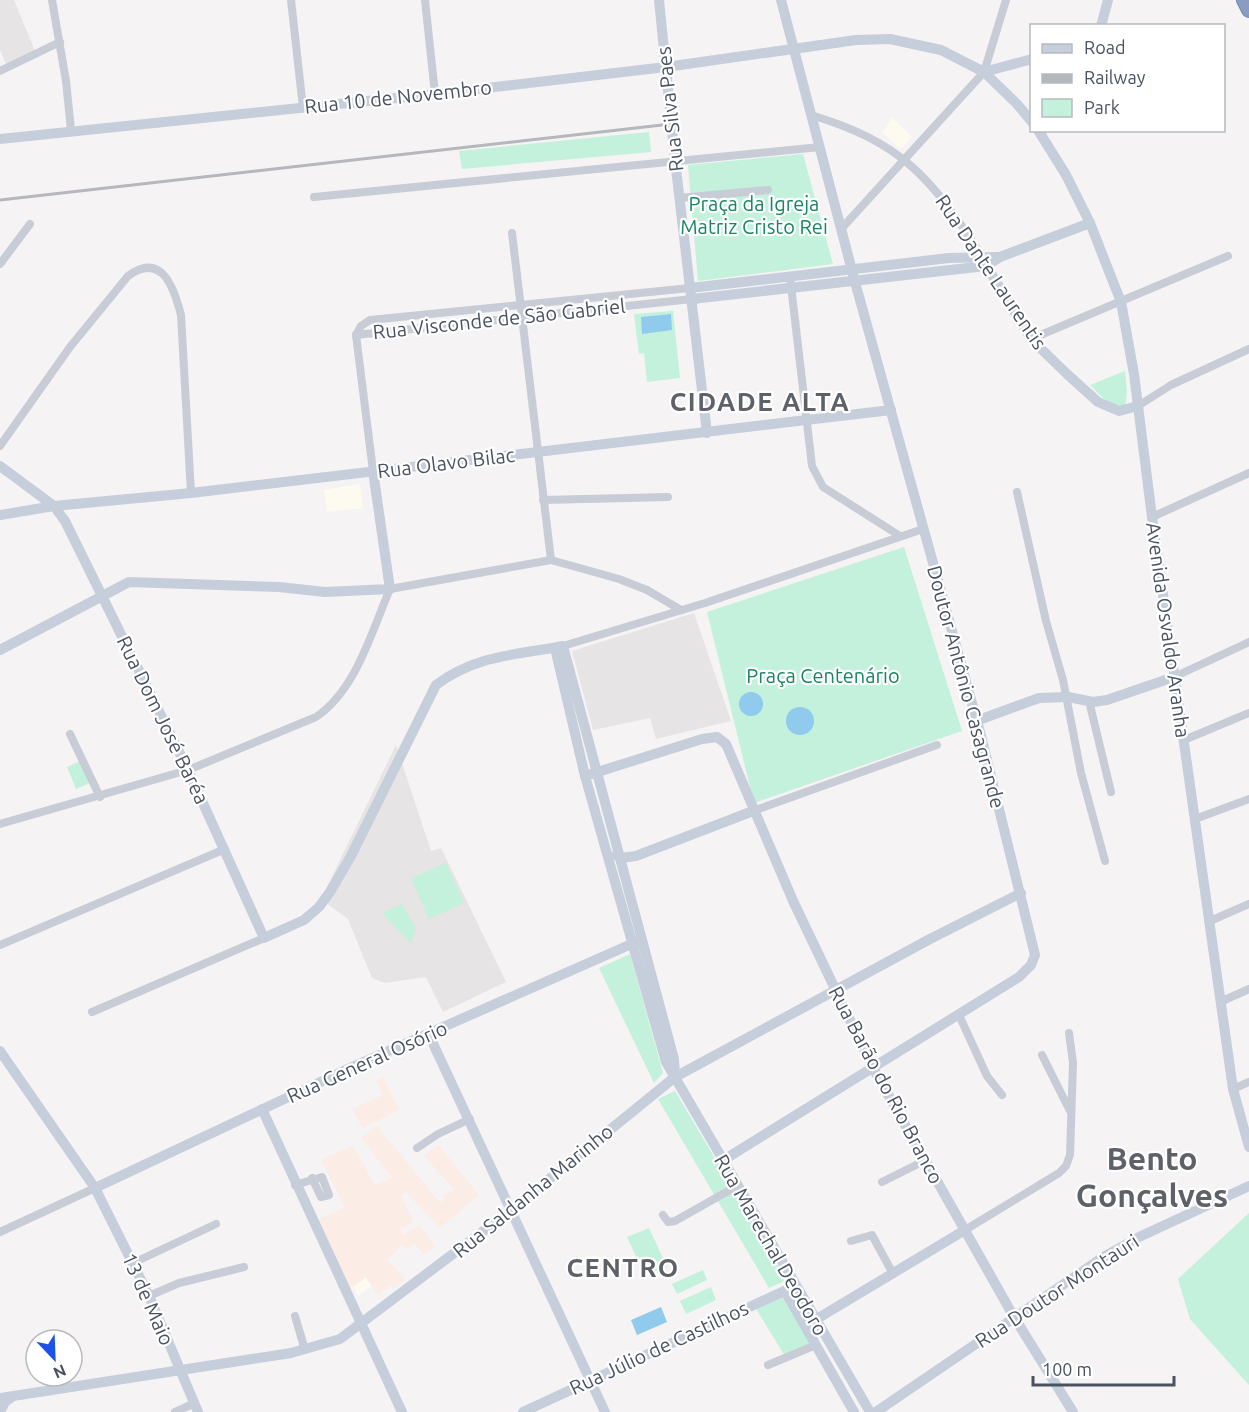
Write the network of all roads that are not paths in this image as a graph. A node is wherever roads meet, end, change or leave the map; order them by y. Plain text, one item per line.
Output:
1 (52, 0) edge
2 (291, 0) edge
3 (426, 0) edge
4 (660, 0) edge
5 (782, 0) edge
6 (1006, 0) edge
7 (1108, 0) edge
8 (1244, 0) edge
9 (1249, 10) edge
10 (1102, 24) edge
11 (60, 42) junction
12 (795, 50) junction
13 (1030, 60) edge
14 (666, 67) junction
15 (0, 71) edge
16 (984, 72) junction
17 (435, 94) junction
18 (303, 108) junction
19 (811, 114) junction
20 (1030, 120) edge
21 (71, 130) junction
22 (1039, 132) edge
23 (0, 139) edge
24 (820, 147) junction
25 (675, 160) junction
26 (905, 160) junction
27 (768, 189) dead end
28 (314, 197) dead end
29 (679, 198) junction
30 (1090, 223) junction
31 (30, 224) dead end
32 (842, 228) junction
33 (512, 233) dead end
34 (981, 255) junction
35 (1228, 256) dead end
36 (1000, 257) junction
37 (0, 264) edge
38 (986, 266) junction
39 (852, 270) junction
40 (791, 282) junction
41 (855, 282) junction
42 (691, 294) junction
43 (1121, 302) junction
44 (522, 304) junction
45 (524, 315) junction
46 (411, 316) junction
47 (412, 328) junction
48 (356, 335) junction
49 (1031, 339) junction
50 (1249, 348) edge
51 (1138, 406) junction
52 (891, 410) junction
53 (807, 421) junction
54 (707, 433) junction
55 (0, 446) edge
56 (538, 452) junction
57 (0, 466) edge
58 (373, 471) junction
59 (1249, 473) edge
60 (1017, 492) dead end
61 (191, 494) junction
62 (668, 497) dead end
63 (543, 500) junction
64 (54, 506) junction
65 (0, 515) edge
66 (1152, 517) junction
67 (924, 529) junction
68 (900, 536) junction
69 (551, 560) junction
70 (390, 589) junction
71 (102, 595) junction
72 (681, 610) junction
73 (1249, 642) edge
74 (559, 647) junction
75 (0, 650) edge
76 (1174, 677) junction
77 (1066, 697) junction
78 (1089, 701) junction
79 (1249, 713) edge
80 (976, 721) junction
81 (70, 734) dead end
82 (1184, 740) junction
83 (937, 745) dead end
84 (188, 770) junction
85 (596, 772) junction
86 (585, 776) junction
87 (1111, 792) dead end
88 (100, 797) junction
89 (1249, 799) edge
90 (753, 811) junction
91 (1195, 819) junction
92 (0, 824) edge
93 (603, 841) junction
94 (225, 849) junction
95 (620, 858) junction
96 (1105, 861) dead end
97 (1021, 893) junction
98 (1249, 904) edge
99 (1210, 921) junction
100 (264, 938) junction
101 (636, 942) junction
102 (0, 945) edge
103 (1249, 989) edge
104 (834, 990) junction
105 (1221, 1002) junction
106 (92, 1012) dead end
107 (959, 1015) junction
108 (1069, 1033) dead end
109 (429, 1035) junction
110 (0, 1051) edge
111 (1042, 1055) dead end
112 (873, 1068) junction
113 (675, 1077) junction
114 (1249, 1082) edge
115 (1233, 1089) junction
116 (1002, 1095) dead end
117 (262, 1109) junction
118 (1071, 1112) junction
119 (470, 1119) junction
120 (1249, 1147) edge
121 (417, 1149) dead end
122 (926, 1160) junction
123 (722, 1161) junction
124 (312, 1178) dead end
125 (882, 1182) dead end
126 (295, 1185) junction
127 (736, 1186) junction
128 (1249, 1186) edge
129 (95, 1188) junction
130 (510, 1211) junction
131 (663, 1215) dead end
132 (216, 1224) dead end
133 (965, 1230) junction
134 (0, 1232) edge
135 (851, 1241) dead end
136 (133, 1263) junction
137 (244, 1267) dead end
138 (892, 1272) junction
139 (790, 1289) junction
140 (149, 1296) junction
141 (295, 1316) dead end
142 (1014, 1317) junction
143 (815, 1320) junction
144 (360, 1326) junction
145 (816, 1345) junction
146 (304, 1350) junction
147 (768, 1365) dead end
148 (180, 1371) junction
149 (589, 1380) junction
150 (15, 1395) junction
151 (0, 1398) edge
152 (196, 1408) edge
153 (0, 1412) edge
154 (175, 1412) edge
155 (402, 1412) edge
156 (523, 1412) edge
157 (605, 1412) edge
158 (854, 1412) edge
159 (870, 1412) edge
160 (876, 1412) edge
161 (1073, 1412) edge

1 - 11 street
2 - 18 street
3 - 17 street
4 - 14 main road, Rua Silva Paes
5 - 12 main road, Doutor Antônio Casagrande
6 - 16 street
7 - 10 main road
8 - 9 highway
11 - 15 street
11 - 21 street
12 - 14 main road, Rua 10 de Novembro
12 - 16 main road
12 - 19 main road, Doutor Antônio Casagrande
13 - 16 main road
14 - 17 main road, Rua 10 de Novembro
14 - 25 main road, Rua Silva Paes
16 - 20 main road
16 - 26 street
17 - 18 main road, Rua 10 de Novembro
18 - 21 main road, Rua 10 de Novembro
19 - 24 main road, Doutor Antônio Casagrande
19 - 26 street, Rua Dante Laurentis
21 - 23 main road, Rua 10 de Novembro
22 - 30 main road, Avenida Osvaldo Aranha
24 - 25 street
24 - 32 main road, Doutor Antônio Casagrande
25 - 28 street
25 - 29 main road, Rua Silva Paes
26 - 32 street
26 - 34 street, Rua Dante Laurentis
27 - 29 street
29 - 42 main road, Rua Silva Paes
30 - 36 main road
30 - 43 main road, Avenida Osvaldo Aranha
31 - 37 street
32 - 39 main road, Doutor Antônio Casagrande
33 - 44 street
34 - 36 main road, Rua Visconde de São Gabriel
34 - 38 main road, Rua Dante Laurentis
34 - 39 main road, Rua Visconde de São Gabriel
35 - 43 street
36 - 38 main road
38 - 41 main road, Rua Visconde de São Gabriel
38 - 49 main road, Rua Dante Laurentis
39 - 40 main road, Rua Visconde de São Gabriel
39 - 41 main road, Doutor Antônio Casagrande
40 - 41 main road, Rua Visconde de São Gabriel
40 - 42 main road, Rua Visconde de São Gabriel
40 - 53 street
41 - 52 main road, Doutor Antônio Casagrande
42 - 44 street, Rua Visconde de São Gabriel
42 - 45 street, Rua Visconde de São Gabriel
42 - 54 main road, Rua Silva Paes
43 - 49 street
43 - 51 main road, Avenida Osvaldo Aranha
44 - 45 street
44 - 46 street, Rua Visconde de São Gabriel
45 - 47 street, Rua Visconde de São Gabriel
45 - 56 street
46 - 47 street
46 - 48 street, Rua Visconde de São Gabriel
47 - 48 street, Rua Visconde de São Gabriel
48 - 58 street
49 - 51 main road, Rua Dante Laurentis
50 - 51 street
51 - 66 main road, Avenida Osvaldo Aranha
52 - 53 main road, Rua Olavo Bilac
52 - 67 main road, Doutor Antônio Casagrande
53 - 54 main road, Rua Olavo Bilac
53 - 68 street
54 - 56 main road, Rua Olavo Bilac
55 - 61 street
56 - 58 main road, Rua Olavo Bilac
56 - 63 street
57 - 64 main road
58 - 61 main road, Rua Olavo Bilac
58 - 70 main road
59 - 66 street
60 - 77 street
61 - 64 main road, Rua Olavo Bilac
62 - 63 street
63 - 69 street
64 - 65 main road, Rua Olavo Bilac
64 - 71 main road, Rua Dom José Baréa
66 - 76 main road, Avenida Osvaldo Aranha
67 - 68 street
67 - 80 main road, Doutor Antônio Casagrande
68 - 72 street
69 - 70 street
69 - 72 street
70 - 71 main road
70 - 84 street
71 - 75 main road
71 - 84 main road, Rua Dom José Baréa
72 - 74 street
73 - 76 street
74 - 85 main road
74 - 86 main road
74 - 100 main road
76 - 78 main road
76 - 82 main road, Avenida Osvaldo Aranha
77 - 78 main road
77 - 80 main road
77 - 96 street
78 - 87 street
79 - 82 street
80 - 97 main road, Doutor Antônio Casagrande
81 - 88 street
82 - 91 main road, Avenida Osvaldo Aranha
83 - 90 street
84 - 88 street
84 - 94 main road, Rua Dom José Baréa
85 - 86 main road
85 - 90 main road, Rua Barão do Rio Branco
85 - 95 main road
86 - 93 main road
88 - 92 street
89 - 91 street
90 - 95 main road
90 - 104 main road, Rua Barão do Rio Branco
91 - 99 main road, Avenida Osvaldo Aranha
93 - 95 main road
93 - 101 main road
94 - 100 main road, Rua Dom José Baréa
94 - 102 street
95 - 101 main road
97 - 104 main road, Rua Saldanha Marinho
97 - 107 main road, Doutor Antônio Casagrande
98 - 99 street
99 - 105 main road, Avenida Osvaldo Aranha
100 - 106 street
101 - 109 main road, Rua General Osório
101 - 113 main road
101 - 113 main road, Rua Marechal Deodoro
103 - 105 street
104 - 112 main road, Rua Barão do Rio Branco
104 - 113 main road, Rua Saldanha Marinho
105 - 115 main road, Avenida Osvaldo Aranha
107 - 112 main road
107 - 116 street
108 - 118 street
109 - 117 main road, Rua General Osório
109 - 119 main road
110 - 129 main road, 13 de Maio
111 - 118 street
112 - 122 main road, Rua Barão do Rio Branco
112 - 123 main road
113 - 123 main road, Rua Marechal Deodoro
113 - 130 main road, Rua Saldanha Marinho
114 - 115 street
115 - 120 main road, Avenida Osvaldo Aranha
117 - 126 main road
117 - 129 main road, Rua General Osório
118 - 133 street
119 - 121 street
119 - 130 main road
122 - 125 street
122 - 133 main road, Rua Barão do Rio Branco
123 - 127 main road, Rua Marechal Deodoro
124 - 126 street
126 - 144 main road
127 - 131 street
127 - 139 main road, Rua Marechal Deodoro
128 - 142 main road, Rua Doutor Montauri
129 - 134 street
129 - 136 main road, 13 de Maio
130 - 144 main road, Rua Saldanha Marinho
130 - 149 main road
132 - 136 street
133 - 138 main road
133 - 142 main road, Rua Barão do Rio Branco
135 - 138 street
136 - 140 main road, 13 de Maio
137 - 140 street
138 - 143 main road
139 - 143 main road, Rua Marechal Deodoro
139 - 145 main road, Rua Marechal Deodoro
139 - 149 main road, Rua Júlio de Castilhos
140 - 148 main road, 13 de Maio
141 - 146 street
142 - 160 main road, Rua Doutor Montauri
142 - 161 main road, Rua Barão do Rio Branco
143 - 159 main road, Rua Marechal Deodoro
144 - 146 main road, Rua Saldanha Marinho
144 - 155 main road
145 - 147 street
145 - 158 main road, Rua Marechal Deodoro
146 - 148 main road, Rua Saldanha Marinho
148 - 150 main road, Rua Saldanha Marinho
148 - 152 main road, 13 de Maio
149 - 156 main road, Rua Júlio de Castilhos
149 - 157 main road
150 - 151 main road, Rua Saldanha Marinho
150 - 153 main road
152 - 154 street

